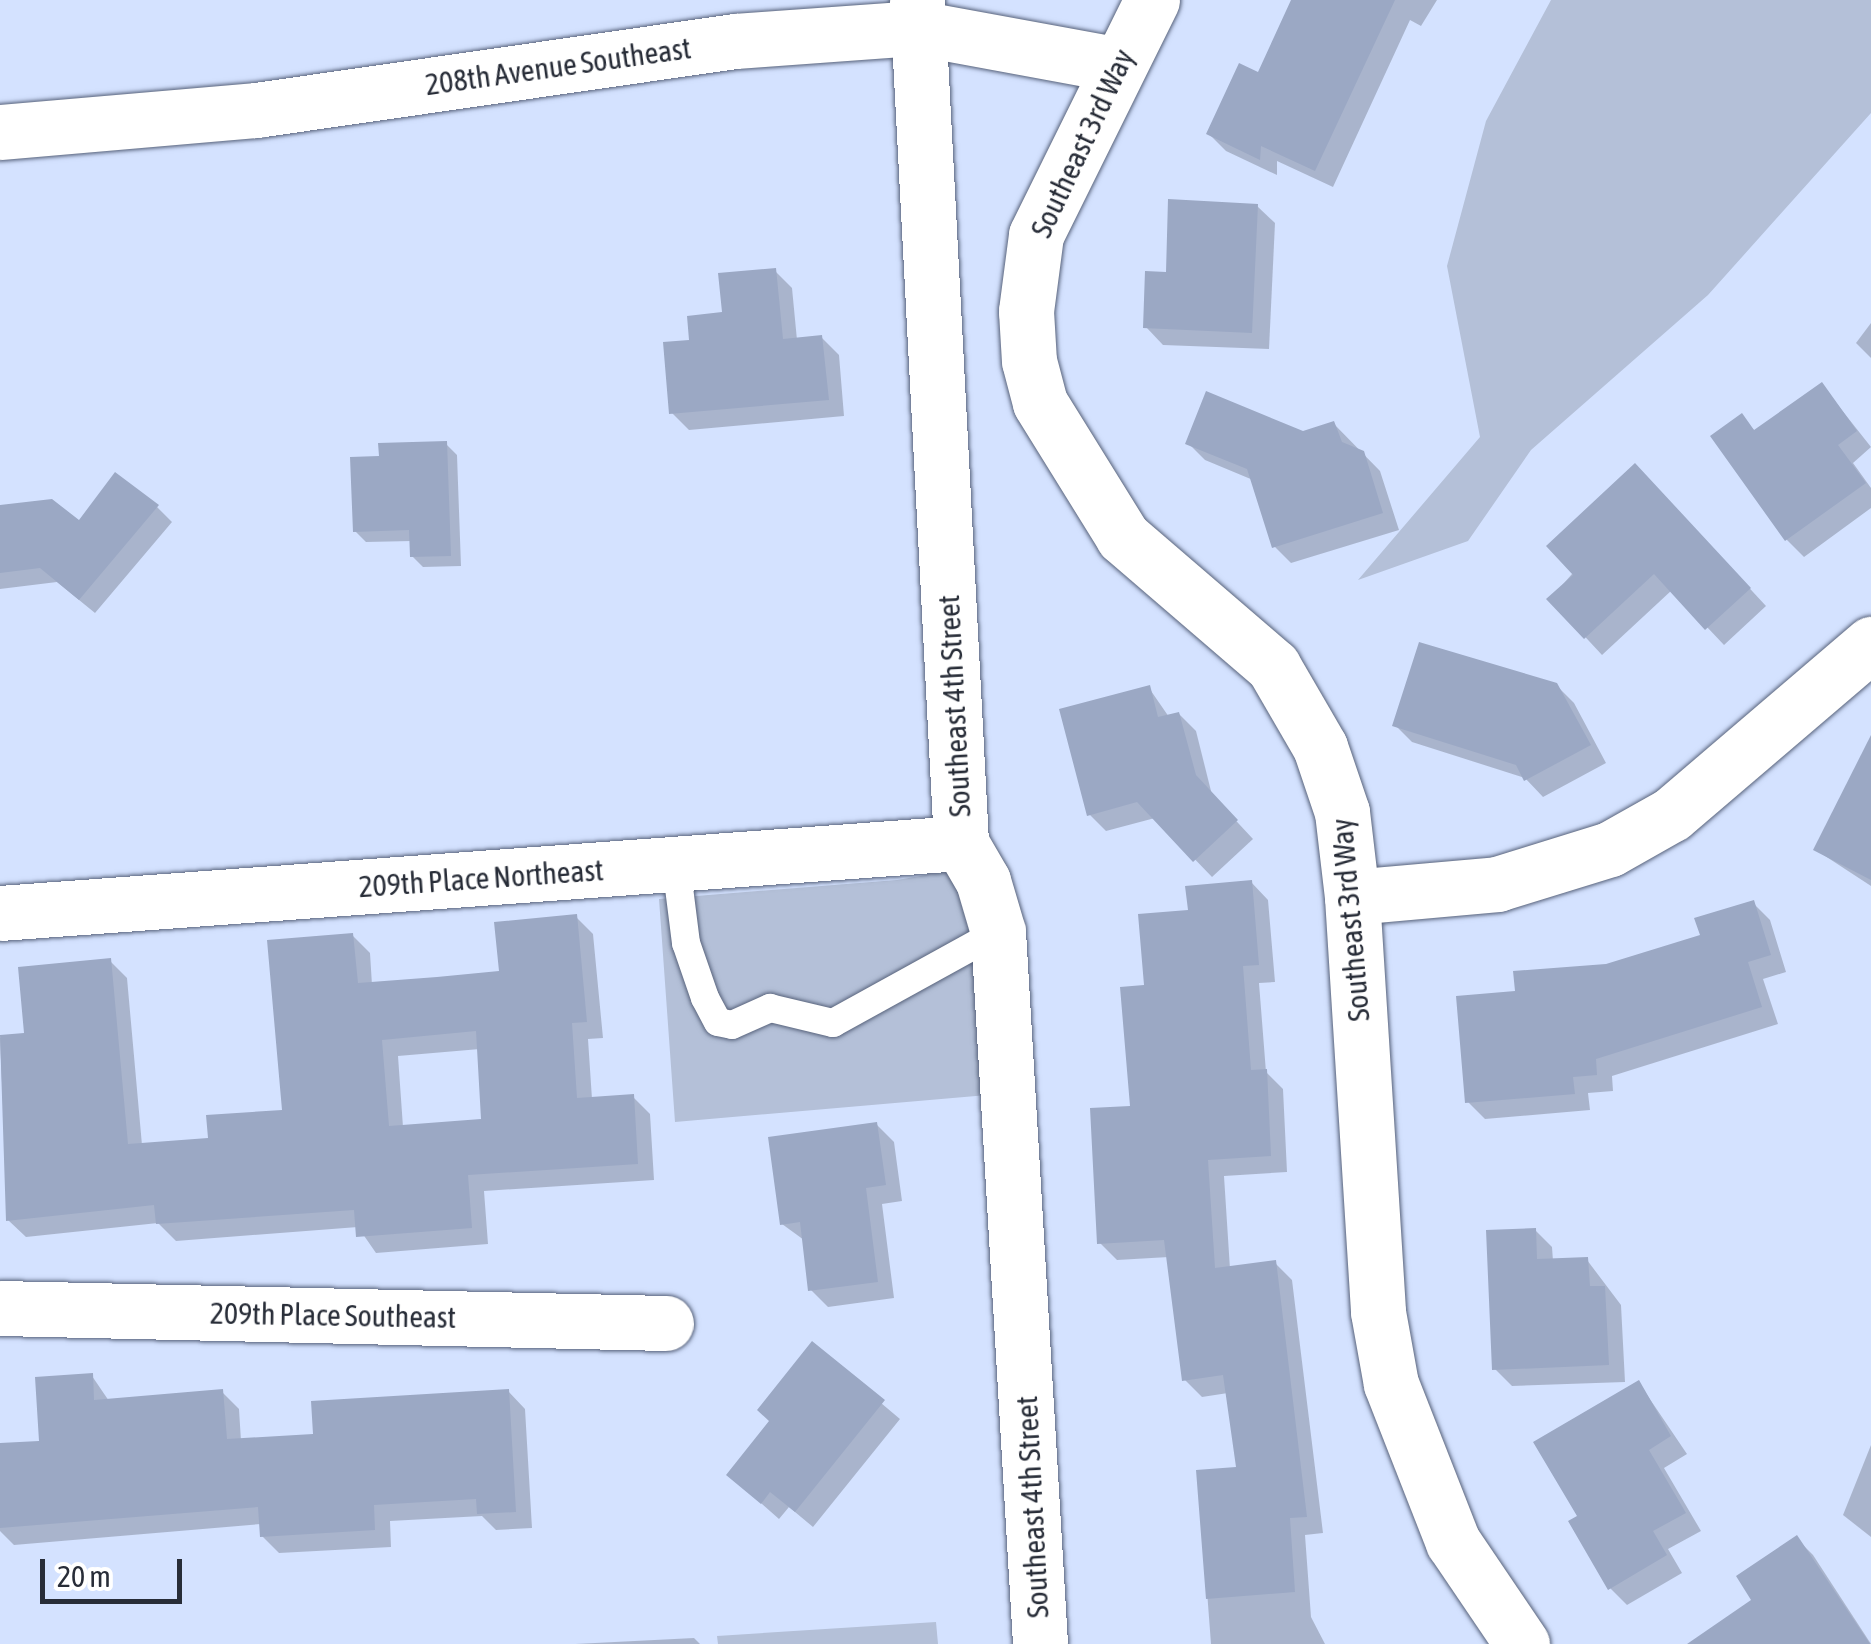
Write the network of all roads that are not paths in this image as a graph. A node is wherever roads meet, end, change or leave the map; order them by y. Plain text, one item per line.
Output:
1 (1152, 0) edge
2 (918, 14) edge
3 (1115, 64) junction
4 (0, 132) edge
5 (1871, 644) edge
6 (961, 843) junction
7 (676, 864) junction
8 (1352, 897) junction
9 (0, 913) edge
10 (998, 932) junction
11 (0, 1308) edge
12 (666, 1322) dead end
13 (1040, 1644) edge
14 (1522, 1644) edge

1 - 3 street, Southeast 3rd Way
2 - 3 street, 208th Avenue Southeast
2 - 4 street, 208th Avenue Southeast
2 - 6 street, Southeast 4th Street
3 - 8 street, Southeast 3rd Way
5 - 8 street
6 - 7 street, 209th Place Northeast
6 - 10 street, Southeast 4th Street
7 - 9 street, 209th Place Northeast
7 - 10 lane
8 - 14 street, Southeast 3rd Way
10 - 13 street, Southeast 4th Street
11 - 12 street, 209th Place Southeast

